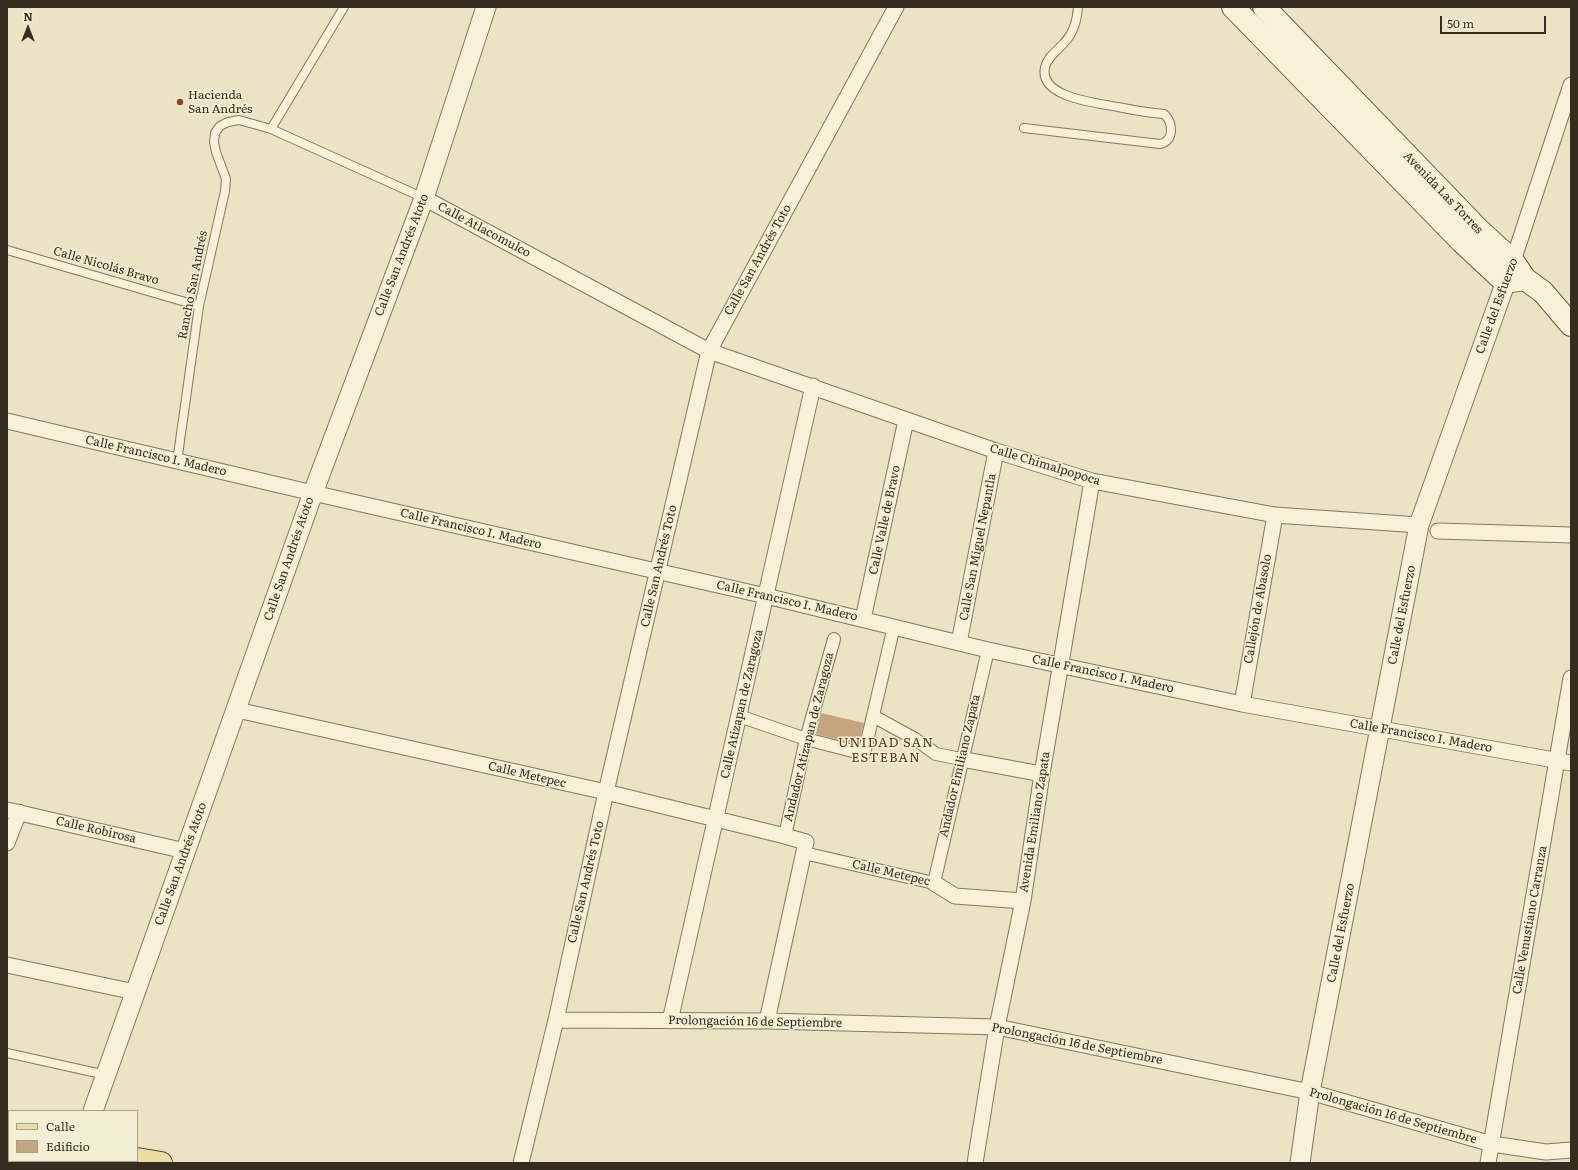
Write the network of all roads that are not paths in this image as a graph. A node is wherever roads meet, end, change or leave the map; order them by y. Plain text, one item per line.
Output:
1 (344, 7) edge
2 (486, 7) edge
3 (896, 7) edge
4 (1078, 7) edge
5 (1234, 7) edge
6 (1264, 7) edge
7 (1312, 57) junction
8 (1296, 72) junction
9 (1571, 85) edge
10 (1353, 115) junction
11 (228, 122) joint
12 (1024, 128) dead end
13 (271, 129) junction
14 (424, 198) junction
15 (7, 250) edge
16 (1514, 274) junction
17 (199, 306) junction
18 (1571, 325) edge
19 (709, 351) junction
20 (813, 386) junction
21 (906, 420) junction
22 (7, 421) edge
23 (996, 451) junction
24 (177, 462) junction
25 (1092, 481) junction
26 (313, 493) junction
27 (1275, 515) junction
28 (1419, 525) junction
29 (1438, 531) dead end
30 (1571, 535) edge
31 (658, 572) junction
32 (766, 596) junction
33 (863, 619) junction
34 (894, 626) junction
35 (834, 639) dead end
36 (959, 643) junction
37 (988, 650) junction
38 (1061, 666) junction
39 (1571, 678) edge
40 (1242, 704) junction
41 (237, 710) junction
42 (739, 716) junction
43 (873, 716) junction
44 (1381, 729) junction
45 (806, 739) junction
46 (961, 759) junction
47 (1564, 762) edge
48 (1042, 774) junction
49 (606, 792) junction
50 (13, 811) edge
51 (715, 819) junction
52 (785, 836) junction
53 (7, 842) edge
54 (186, 851) junction
55 (804, 853) junction
56 (934, 883) junction
57 (1022, 902) junction
58 (7, 965) edge
59 (135, 992) junction
60 (556, 1020) junction
61 (670, 1021) junction
62 (767, 1021) junction
63 (996, 1027) junction
64 (7, 1053) edge
65 (106, 1075) junction
66 (1310, 1092) junction
67 (93, 1110) edge
68 (1492, 1144) junction
69 (1530, 1150) junction
70 (1571, 1150) edge
71 (138, 1159) edge
72 (162, 1163) edge
73 (521, 1163) edge
74 (975, 1163) edge
75 (1300, 1163) edge
76 (1488, 1163) edge
77 (1539, 1163) edge

1 - 13 lane
2 - 14 street, Calle San Andrés Atoto
3 - 19 street, Calle San Andrés Toto
4 - 12 lane
5 - 8 main road, Avenida Las Torres
6 - 7 main road, Avenida Las Torres
7 - 8 street
7 - 10 main road, Avenida Las Torres
8 - 10 main road, Avenida Las Torres
9 - 16 street, Calle del Esfuerzo
10 - 16 main road, Avenida Las Torres
11 - 13 lane, Calle Atlacomulco
11 - 17 lane, Rancho San Andrés
13 - 14 lane, Calle Atlacomulco
14 - 19 street, Calle Atlacomulco
14 - 26 street, Calle San Andrés Atoto
15 - 17 lane, Calle Nicolás Bravo
16 - 18 main road
16 - 28 street, Calle del Esfuerzo
17 - 24 lane, Rancho San Andrés
19 - 20 street, Calle Chimalpopoca
19 - 31 street, Calle San Andrés Toto
20 - 21 street, Calle Chimalpopoca
20 - 32 street, Calle Atizapan de Zaragoza
21 - 23 street, Calle Chimalpopoca
21 - 33 street, Calle Valle de Bravo
22 - 24 street, Calle Francisco I. Madero
23 - 25 street, Calle Chimalpopoca
23 - 36 street, Calle San Miguel Nepantla
24 - 26 street, Calle Francisco I. Madero
25 - 27 street, Calle Chimalpopoca
25 - 38 street, Avenida Emiliano Zapata
26 - 31 street, Calle Francisco I. Madero
26 - 41 street, Calle San Andrés Atoto
27 - 28 street, Calle Chimalpopoca
27 - 40 street, Callejón de Abasolo
28 - 44 street, Calle del Esfuerzo
29 - 30 street
31 - 32 street, Calle Francisco I. Madero
31 - 49 street, Calle San Andrés Toto
32 - 33 street, Calle Francisco I. Madero
32 - 42 street, Calle Atizapan de Zaragoza
33 - 34 street, Calle Francisco I. Madero
34 - 36 street, Calle Francisco I. Madero
34 - 43 street
35 - 45 street, Andador Atizapan de Zaragoza
36 - 37 street, Calle Francisco I. Madero
37 - 38 street, Calle Francisco I. Madero
37 - 46 street, Andador Emiliano Zapata
38 - 40 street, Calle Francisco I. Madero
38 - 48 street, Avenida Emiliano Zapata
39 - 47 street, Calle Venustiano Carranza
40 - 44 street, Calle Francisco I. Madero
41 - 49 street, Calle Metepec
41 - 54 street, Calle San Andrés Atoto
42 - 45 street
42 - 51 street, Calle Atizapan de Zaragoza
43 - 45 street
43 - 46 street
44 - 47 street, Calle Francisco I. Madero
44 - 66 street, Calle del Esfuerzo
45 - 52 street, Andador Atizapan de Zaragoza
46 - 48 street
46 - 56 street, Andador Emiliano Zapata
47 - 68 street, Calle Venustiano Carranza
48 - 57 street, Avenida Emiliano Zapata
49 - 51 street, Calle Metepec
49 - 60 street, Calle San Andrés Toto
50 - 53 street
50 - 54 street, Calle Robirosa
51 - 52 street, Calle Metepec
51 - 61 street, Calle Atizapan de Zaragoza
52 - 55 street, Calle Metepec
54 - 59 street, Calle San Andrés Atoto
55 - 56 street, Calle Metepec
55 - 62 street
56 - 57 street, Calle Metepec
57 - 63 street, Avenida Emiliano Zapata
58 - 59 street
59 - 65 street, Calle San Andrés Atoto
60 - 61 street, Prolongación 16 de Septiembre
60 - 73 street, Calle San Andrés Toto
61 - 62 street, Prolongación 16 de Septiembre
62 - 63 street, Prolongación 16 de Septiembre
63 - 66 street, Prolongación 16 de Septiembre
63 - 74 street, Avenida Emiliano Zapata
64 - 65 lane
65 - 67 street, Calle San Andrés Atoto
66 - 68 street, Prolongación 16 de Septiembre
66 - 75 street, Calle del Esfuerzo
68 - 69 street, Prolongación 16 de Septiembre
68 - 76 street, Calle Venustiano Carranza
69 - 70 street, Prolongación 16 de Septiembre
69 - 77 street
71 - 72 main road

